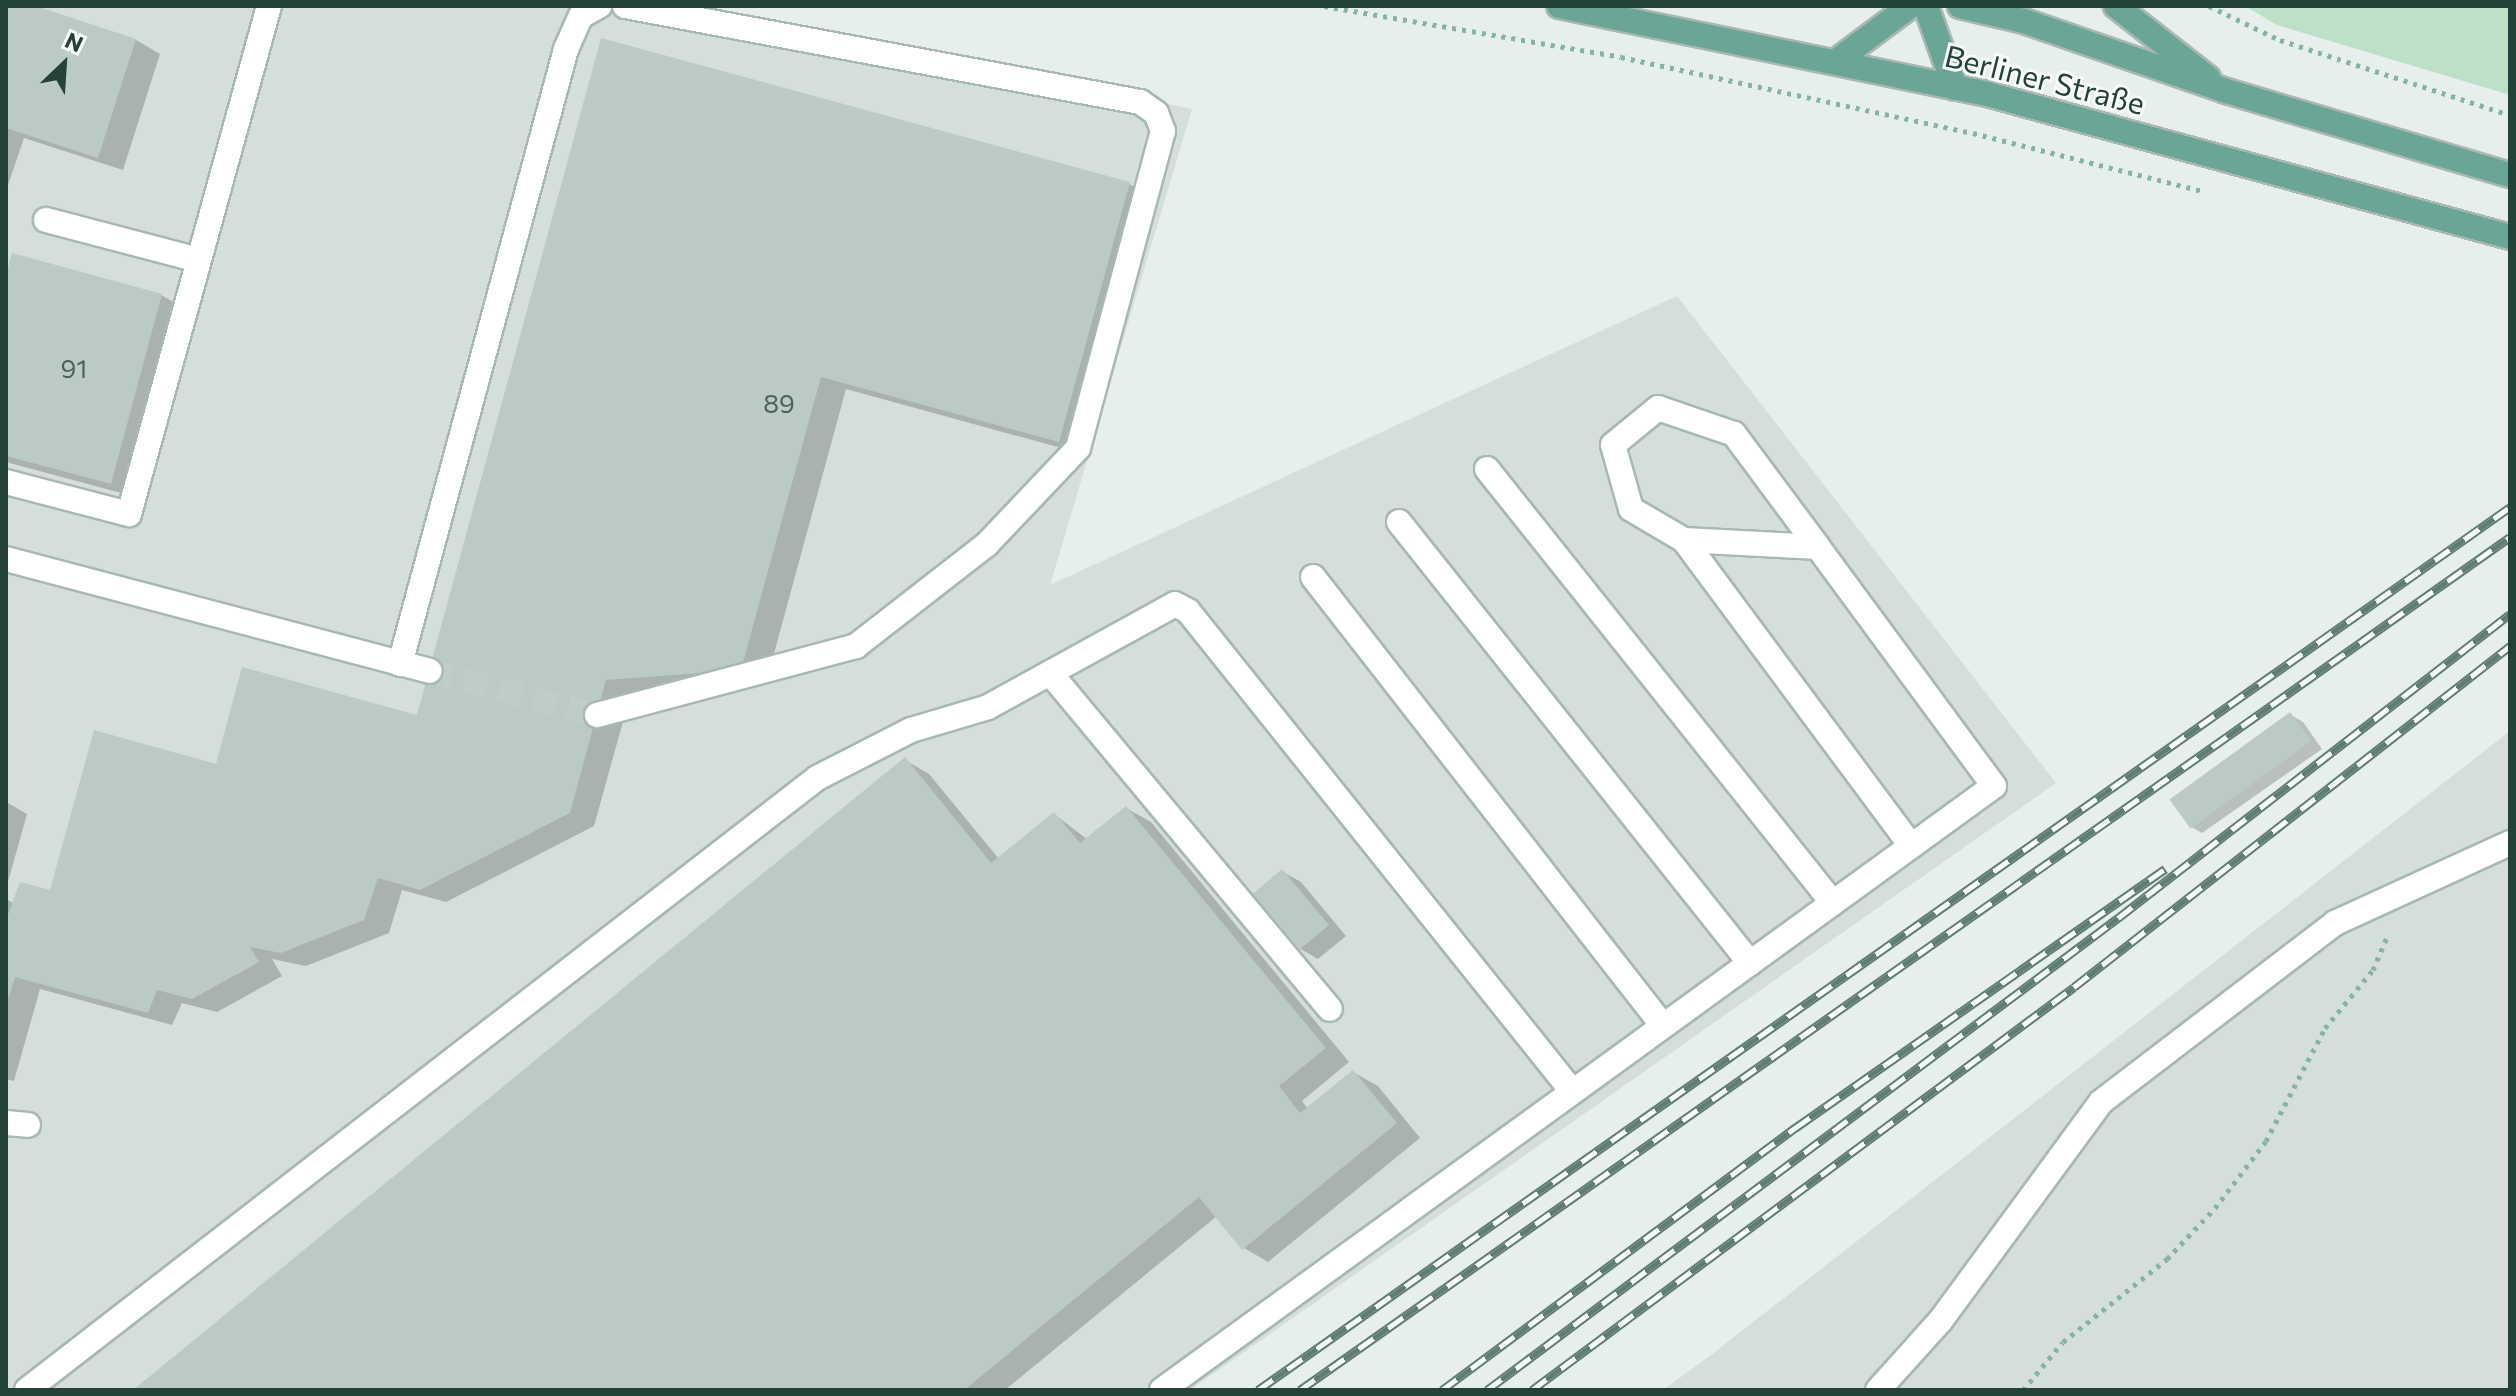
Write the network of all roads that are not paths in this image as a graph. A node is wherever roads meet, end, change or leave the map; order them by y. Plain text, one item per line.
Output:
1 (269, 6) edge
2 (599, 6) edge
3 (625, 6) edge
4 (1559, 6) edge
5 (1910, 6) edge
6 (1926, 6) edge
7 (1960, 6) edge
8 (2116, 6) edge
9 (1835, 62) junction
10 (1955, 88) junction
11 (2226, 91) junction
12 (2510, 175) edge
13 (46, 220) dead end
14 (2510, 237) edge
15 (198, 260) junction
16 (1487, 469) dead end
17 (6, 482) edge
18 (1399, 522) dead end
19 (1684, 540) junction
20 (1818, 547) junction
21 (6, 559) edge
22 (1313, 577) dead end
23 (400, 664) junction
24 (429, 671) tunnel mouth
25 (1050, 673) junction
26 (597, 715) tunnel mouth
27 (2510, 843) edge
28 (1911, 846) junction
29 (1833, 903) junction
30 (1750, 963) junction
31 (1330, 1009) dead end
32 (1663, 1026) junction
33 (1572, 1091) junction
34 (27, 1390) edge
35 (1162, 1390) edge
36 (1878, 1390) edge

1 - 15 lane
2 - 23 lane
3 - 26 lane
4 - 9 main road, Berliner Straße
5 - 9 main road
6 - 10 main road
7 - 11 main road, Berliner Straße
8 - 11 main road
9 - 10 main road, Berliner Straße
10 - 14 main road, Berliner Straße
11 - 12 main road, Berliner Straße
13 - 15 lane
15 - 17 lane
16 - 29 lane
18 - 30 lane
19 - 20 lane
19 - 20 lane
19 - 28 lane
20 - 28 lane
21 - 23 lane
22 - 32 lane
23 - 24 lane
25 - 31 lane
25 - 33 lane
25 - 34 lane
27 - 36 lane
28 - 29 lane
29 - 30 lane
30 - 32 lane
32 - 33 lane
33 - 35 lane

